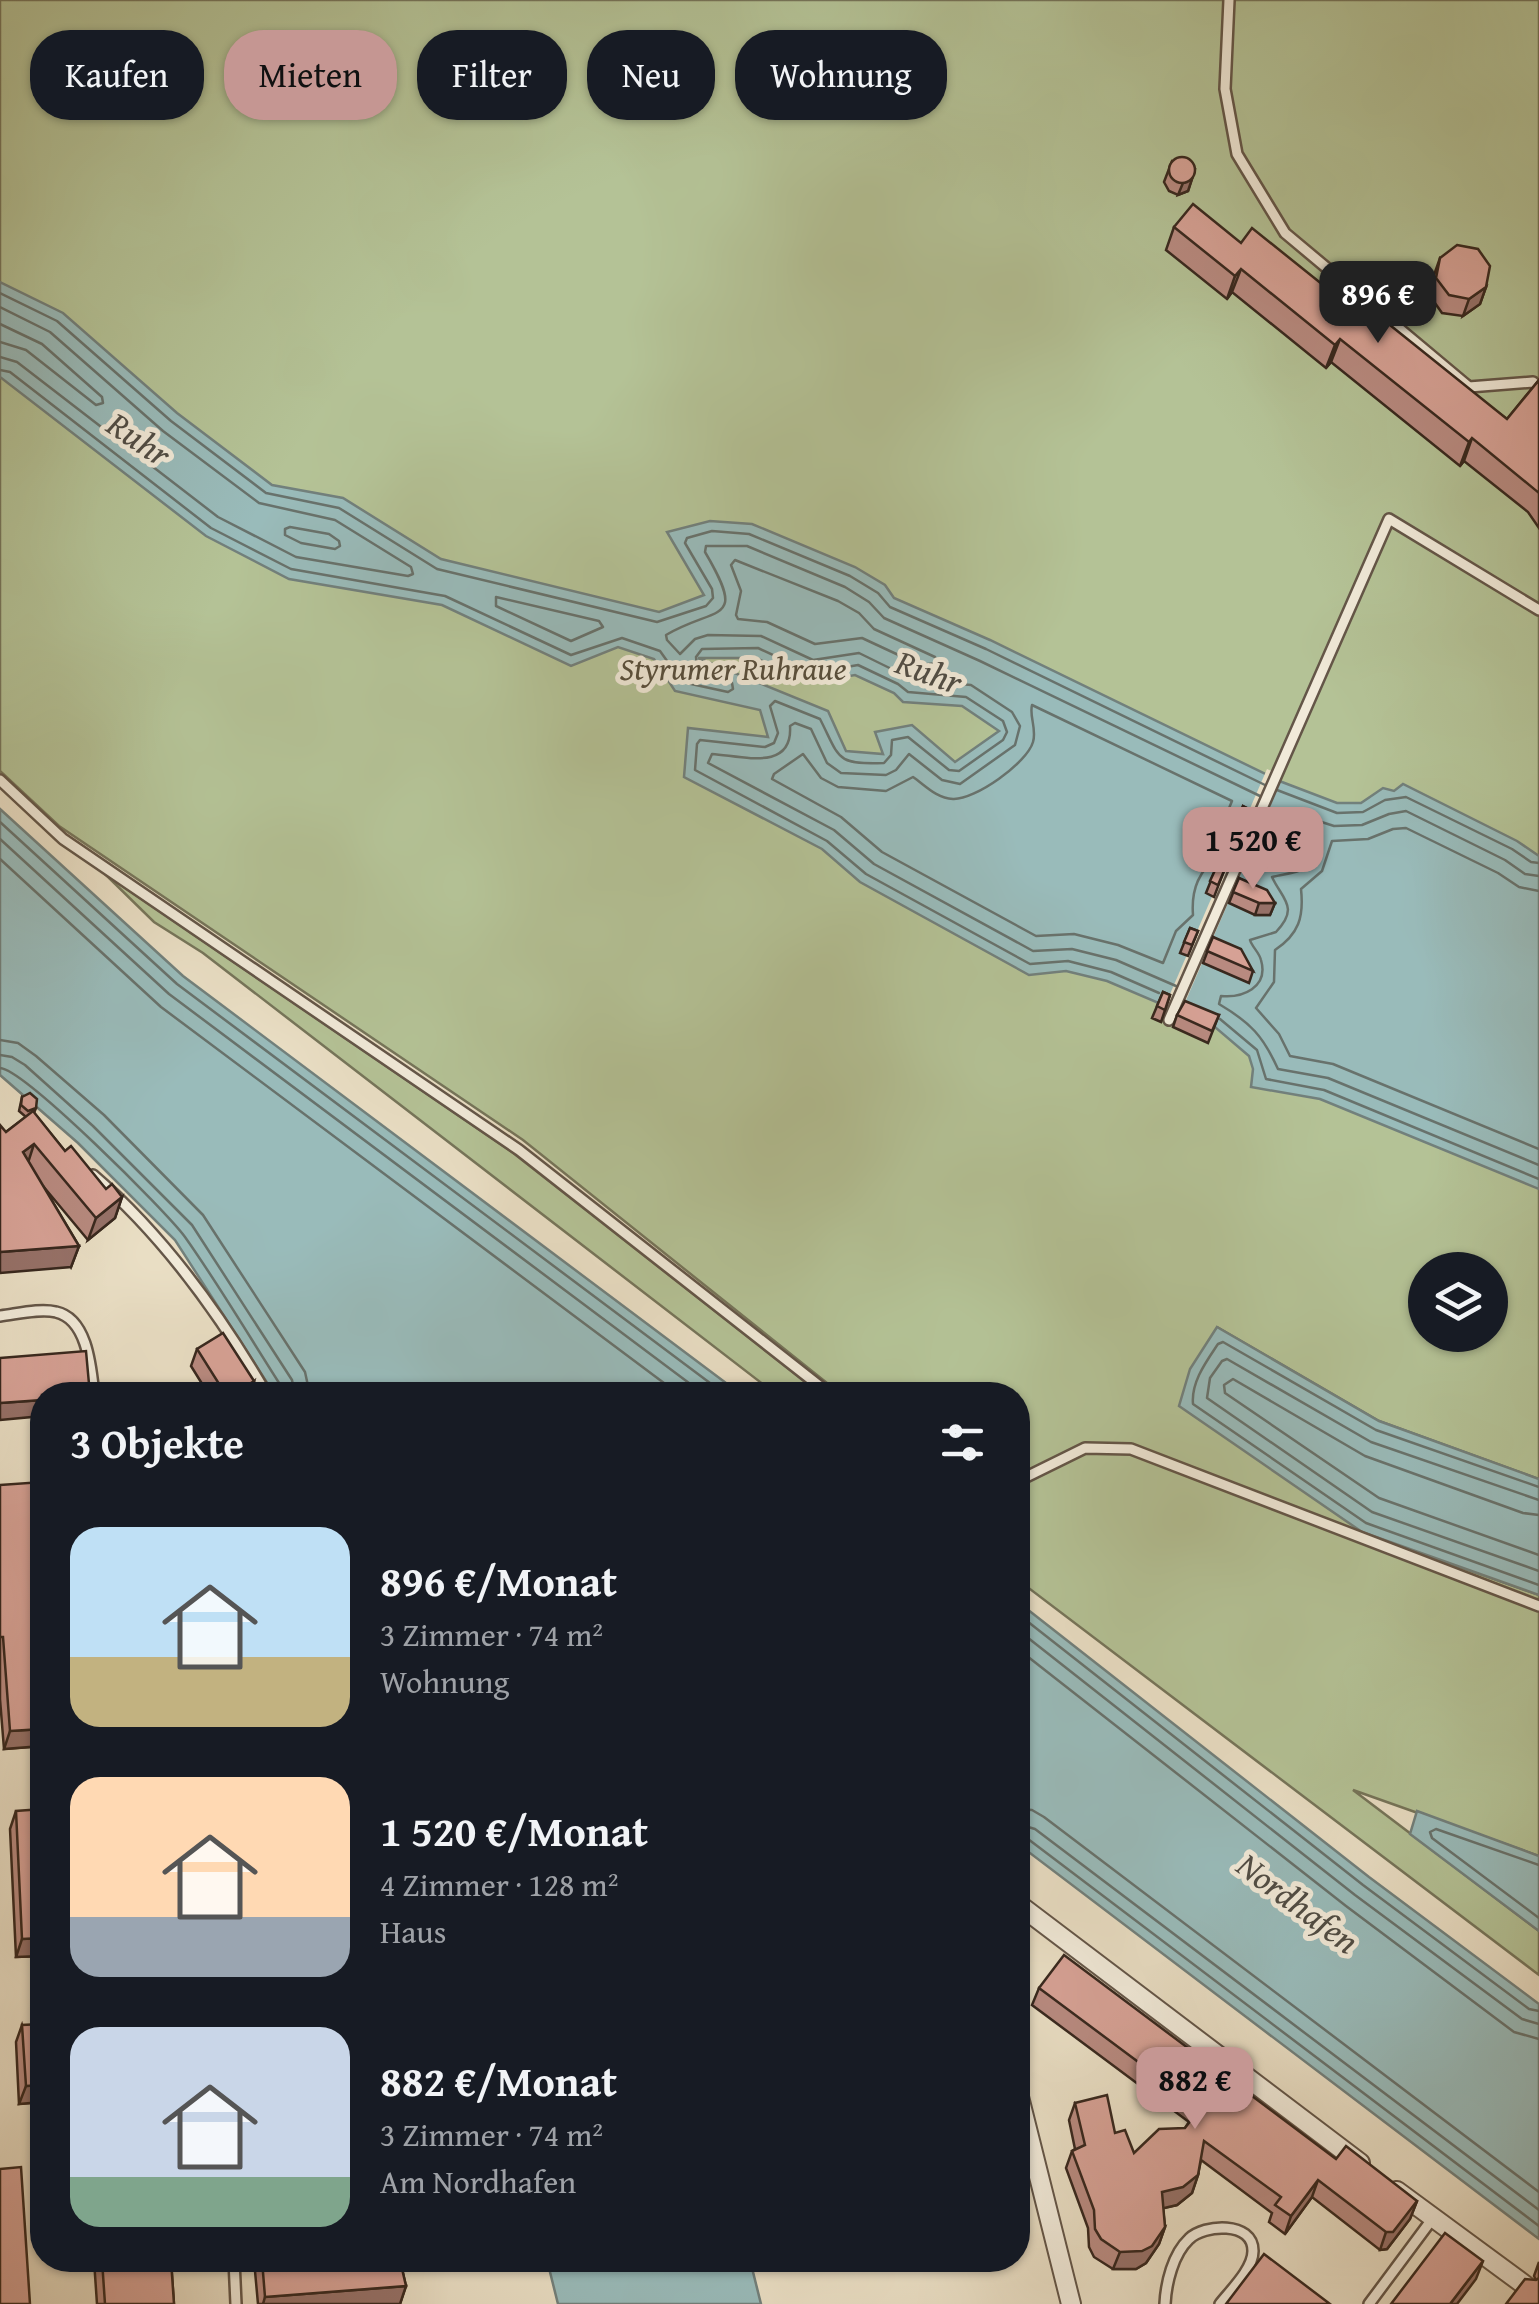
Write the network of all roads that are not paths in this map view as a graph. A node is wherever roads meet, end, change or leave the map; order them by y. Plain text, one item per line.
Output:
1 (1230, 0) edge
2 (1539, 387) edge
3 (1539, 610) edge
4 (0, 780) edge
5 (1169, 1020) edge
6 (83, 1166) edge
7 (0, 1316) edge
8 (92, 1382) edge
9 (259, 1382) edge
10 (814, 1382) edge
11 (1030, 1475) edge
12 (1539, 1606) edge
13 (1030, 1913) edge
14 (1030, 2142) edge
15 (1433, 2218) junction
16 (235, 2272) edge
17 (1526, 2286) edge
18 (236, 2304) edge
19 (1070, 2304) edge
20 (1165, 2304) edge
21 (1220, 2304) edge
22 (1369, 2304) edge

1 - 2 lane
3 - 5 lane
4 - 10 lane
6 - 9 lane
7 - 8 lane
11 - 12 lane
13 - 15 street
14 - 19 street
15 - 17 street
15 - 22 lane
16 - 18 lane
20 - 21 lane

